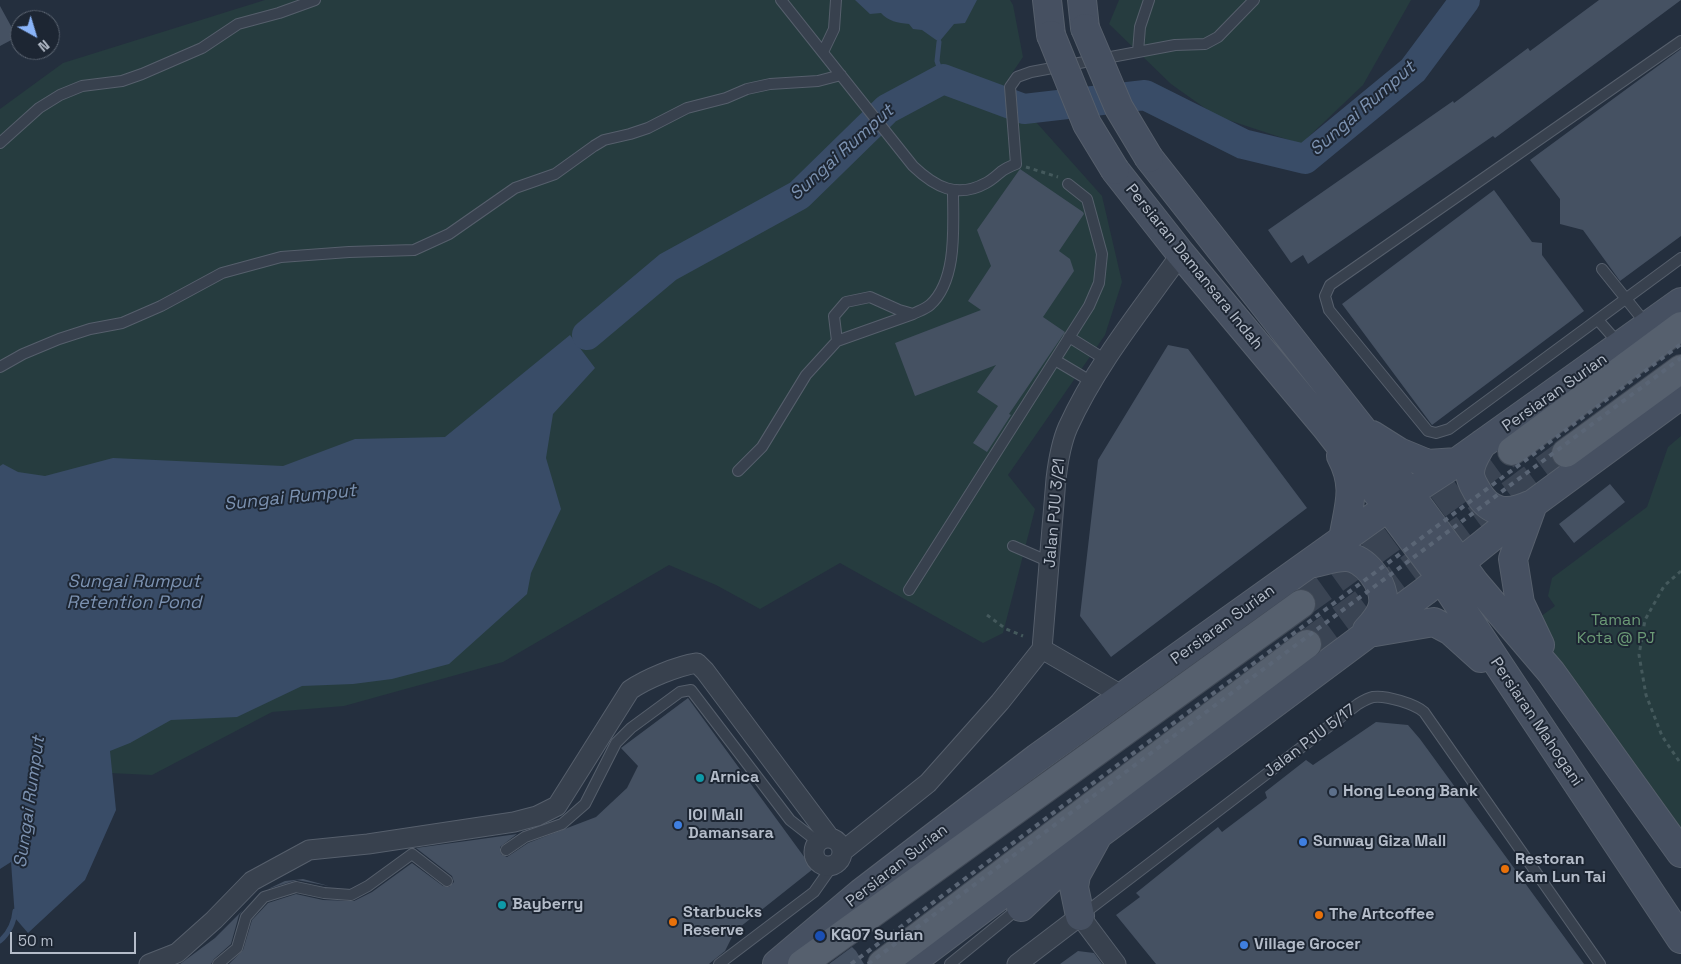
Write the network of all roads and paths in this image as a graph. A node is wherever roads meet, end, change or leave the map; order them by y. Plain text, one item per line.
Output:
1 (315, 0) edge
2 (782, 0) edge
3 (836, 0) edge
4 (1047, 0) edge
5 (1082, 0) edge
6 (1149, 0) edge
7 (1254, 0) edge
8 (1681, 40) edge
9 (823, 52) junction
10 (1138, 52) junction
11 (841, 75) junction
12 (0, 142) edge
13 (1016, 164) junction
14 (1068, 184) joint
15 (1170, 184) junction
16 (953, 191) junction
17 (1181, 254) junction
18 (1681, 258) edge
19 (1602, 269) dead end
20 (1626, 299) junction
21 (1681, 302) edge
22 (913, 314) junction
23 (1598, 320) junction
24 (1681, 326) edge
25 (1648, 327) junction
26 (1069, 337) junction
27 (837, 341) junction
28 (1620, 346) junction
29 (1055, 360) junction
30 (1106, 360) junction
31 (0, 367) edge
32 (1681, 369) edge
33 (1092, 382) junction
34 (1681, 395) edge
35 (1325, 426) junction
36 (1362, 429) junction
37 (1482, 444) junction
38 (1512, 451) tunnel mouth
39 (1566, 454) tunnel mouth
40 (1457, 462) junction
41 (738, 471) dead end
42 (1399, 500) junction
43 (1534, 503) junction
44 (1343, 540) junction
45 (1013, 546) dead end
46 (1050, 562) junction
47 (1308, 564) junction
48 (1451, 570) junction
49 (1681, 570) edge
50 (909, 590) dead end
51 (1301, 604) tunnel mouth
52 (987, 615) dead end
53 (1023, 636) dead end
54 (1360, 640) junction
55 (1307, 644) tunnel mouth
56 (1042, 649) junction
57 (1552, 672) junction
58 (1124, 696) junction
59 (1552, 746) junction
60 (1681, 764) edge
61 (1099, 834) junction
62 (831, 849) junction
63 (506, 850) dead end
64 (1681, 853) edge
65 (447, 881) dead end
66 (1021, 907) joint
67 (1080, 916) junction
68 (1681, 939) edge
69 (149, 964) edge
70 (218, 964) edge
71 (719, 964) edge
72 (777, 964) edge
73 (802, 964) edge
74 (882, 964) edge
75 (909, 964) edge
76 (950, 964) edge
77 (1017, 964) edge
78 (1116, 964) edge
79 (1600, 964) edge

1 - 12 lane
2 - 9 lane
3 - 9 lane
4 - 17 main road, Persiaran Damansara Indah, bridge
5 - 15 main road, Persiaran Damansara Indah, bridge
6 - 10 lane
7 - 10 lane
8 - 23 lane
9 - 11 lane
10 - 13 lane
11 - 16 lane
11 - 31 lane
13 - 14 path
13 - 16 lane
14 - 26 lane
15 - 17 main road
15 - 36 main road, Persiaran Damansara Indah
16 - 22 lane
17 - 30 street, Jalan PJU 3/21
17 - 35 main road, Persiaran Damansara Indah
18 - 20 lane
19 - 20 lane
20 - 23 lane
20 - 25 lane
21 - 25 main road, Persiaran Surian
22 - 27 lane
22 - 27 lane
23 - 28 lane
24 - 38 main road, Persiaran Surian
25 - 28 main road, Persiaran Surian
26 - 29 lane
26 - 30 lane
27 - 41 lane
28 - 37 main road, Persiaran Surian
29 - 33 lane
29 - 50 lane
30 - 33 street, Jalan PJU 3/21
32 - 39 main road
33 - 46 street, Jalan PJU 3/21
34 - 43 main road
35 - 42 main road, Persiaran Damansara Indah
35 - 44 main road
36 - 40 main road
36 - 42 main road, Persiaran Damansara Indah
37 - 40 main road, Persiaran Surian
37 - 43 main road
40 - 42 main road, Persiaran Surian
42 - 44 main road, Persiaran Surian
42 - 48 main road, Persiaran Mahogani
43 - 48 main road
43 - 57 main road
44 - 47 main road, Persiaran Surian
45 - 46 lane
46 - 56 street, Jalan PJU 3/21
47 - 54 main road
47 - 58 main road, Persiaran Surian
48 - 54 main road
48 - 57 main road, Persiaran Mahogani
48 - 59 main road, Persiaran Mahogani
49 - 60 path
51 - 73 main road, Persiaran Surian
52 - 53 path
54 - 59 main road
54 - 61 main road
55 - 74 main road
56 - 58 street
56 - 62 street
57 - 64 main road, Persiaran Mahogani
58 - 72 main road, Persiaran Surian
59 - 68 main road, Persiaran Mahogani
61 - 66 main road
61 - 67 main road
61 - 75 main road
62 - 63 lane
62 - 69 street
62 - 71 lane
65 - 70 lane
66 - 76 lane
67 - 77 street
67 - 78 street
67 - 79 lane, Jalan PJU 5/17

